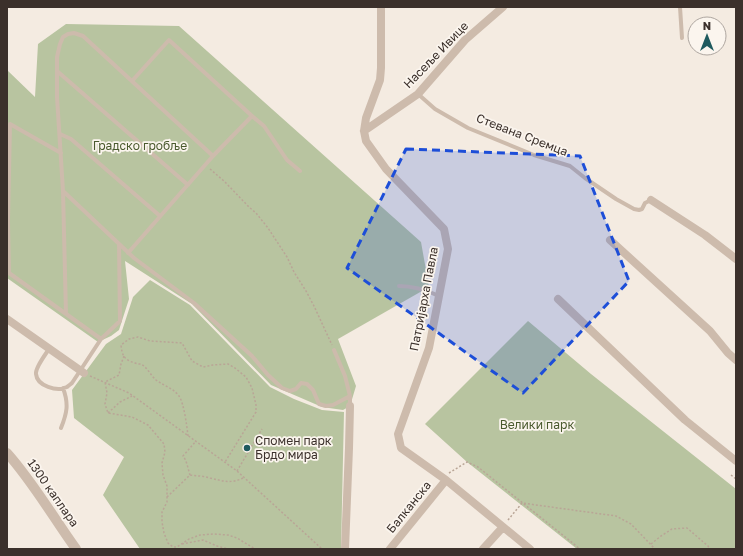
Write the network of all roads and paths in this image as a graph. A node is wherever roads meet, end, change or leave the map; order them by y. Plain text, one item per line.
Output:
1 (381, 7) edge
2 (503, 7) edge
3 (680, 7) edge
4 (682, 38) dead end
5 (57, 71) junction
6 (132, 81) junction
7 (418, 94) junction
8 (252, 116) junction
9 (364, 131) junction
10 (60, 134) junction
11 (61, 153) junction
12 (214, 156) junction
13 (206, 165) junction
14 (300, 171) dead end
15 (188, 185) junction
16 (63, 191) junction
17 (651, 200) joint
18 (160, 216) junction
19 (610, 240) dead end
20 (119, 244) junction
21 (128, 252) junction
22 (736, 259) edge
23 (399, 286) dead end
24 (439, 296) junction
25 (558, 299) dead end
26 (66, 314) junction
27 (7, 319) edge
28 (101, 339) junction
29 (49, 349) junction
30 (334, 350) joint
31 (124, 356) junction
32 (736, 360) edge
33 (82, 372) junction
34 (105, 382) junction
35 (63, 388) junction
36 (132, 395) junction
37 (350, 396) junction
38 (350, 406) joint
39 (108, 414) junction
40 (61, 428) dead end
41 (262, 429) dead end
42 (188, 436) junction
43 (196, 441) junction
44 (9, 457) edge
45 (736, 461) edge
46 (225, 462) junction
47 (236, 470) junction
48 (190, 475) junction
49 (731, 475) dead end
50 (244, 477) junction
51 (444, 479) junction
52 (736, 479) edge
53 (167, 497) junction
54 (522, 503) junction
55 (502, 526) junction
56 (180, 544) junction
57 (650, 545) junction
58 (576, 546) junction
59 (76, 549) edge
60 (228, 549) edge
61 (255, 549) edge
62 (322, 549) edge
63 (345, 549) edge
64 (390, 549) edge
65 (483, 549) edge
66 (530, 549) edge
67 (573, 549) edge
68 (580, 549) edge
69 (654, 549) edge
70 (710, 549) edge

1 - 9 street
2 - 7 street, Насеље Ивице
3 - 4 lane
5 - 6 lane
5 - 10 lane
5 - 15 lane
6 - 8 lane
6 - 12 lane
7 - 9 street, Насеље Ивице
7 - 17 lane, Стевана Сремца
8 - 12 lane
8 - 14 lane
9 - 24 street, Патријарха Павла
10 - 11 lane
10 - 18 lane
11 - 16 lane
11 - 26 lane
12 - 13 lane
13 - 15 lane
13 - 30 path
15 - 18 lane
16 - 20 lane
16 - 26 lane
17 - 22 street, Стевана Сремца
18 - 21 lane
19 - 32 street
20 - 21 lane
20 - 28 lane
21 - 37 lane
23 - 24 lane
24 - 51 street, Патријарха Павла
25 - 45 street
26 - 28 lane
27 - 29 street
28 - 33 lane
29 - 33 street
29 - 35 lane
30 - 37 lane
31 - 34 path
31 - 42 path
31 - 46 path
33 - 34 path
33 - 35 lane
34 - 36 path
34 - 39 path
35 - 40 lane
36 - 39 path
36 - 42 path
37 - 38 lane
38 - 63 street
39 - 53 path
41 - 47 path
42 - 43 path
43 - 46 path
43 - 48 path
44 - 59 street, 1300 каплара
46 - 47 path
47 - 50 path
48 - 50 path
48 - 53 path
49 - 52 path
50 - 62 path
51 - 54 path
51 - 55 street, Патријарха Павла
51 - 64 street, Балканска
53 - 56 path
54 - 55 path
54 - 57 path
54 - 58 path
55 - 65 street
55 - 66 street, Патријарха Павла
56 - 60 path
56 - 61 path
57 - 69 path
57 - 70 path
58 - 67 path
58 - 68 path

